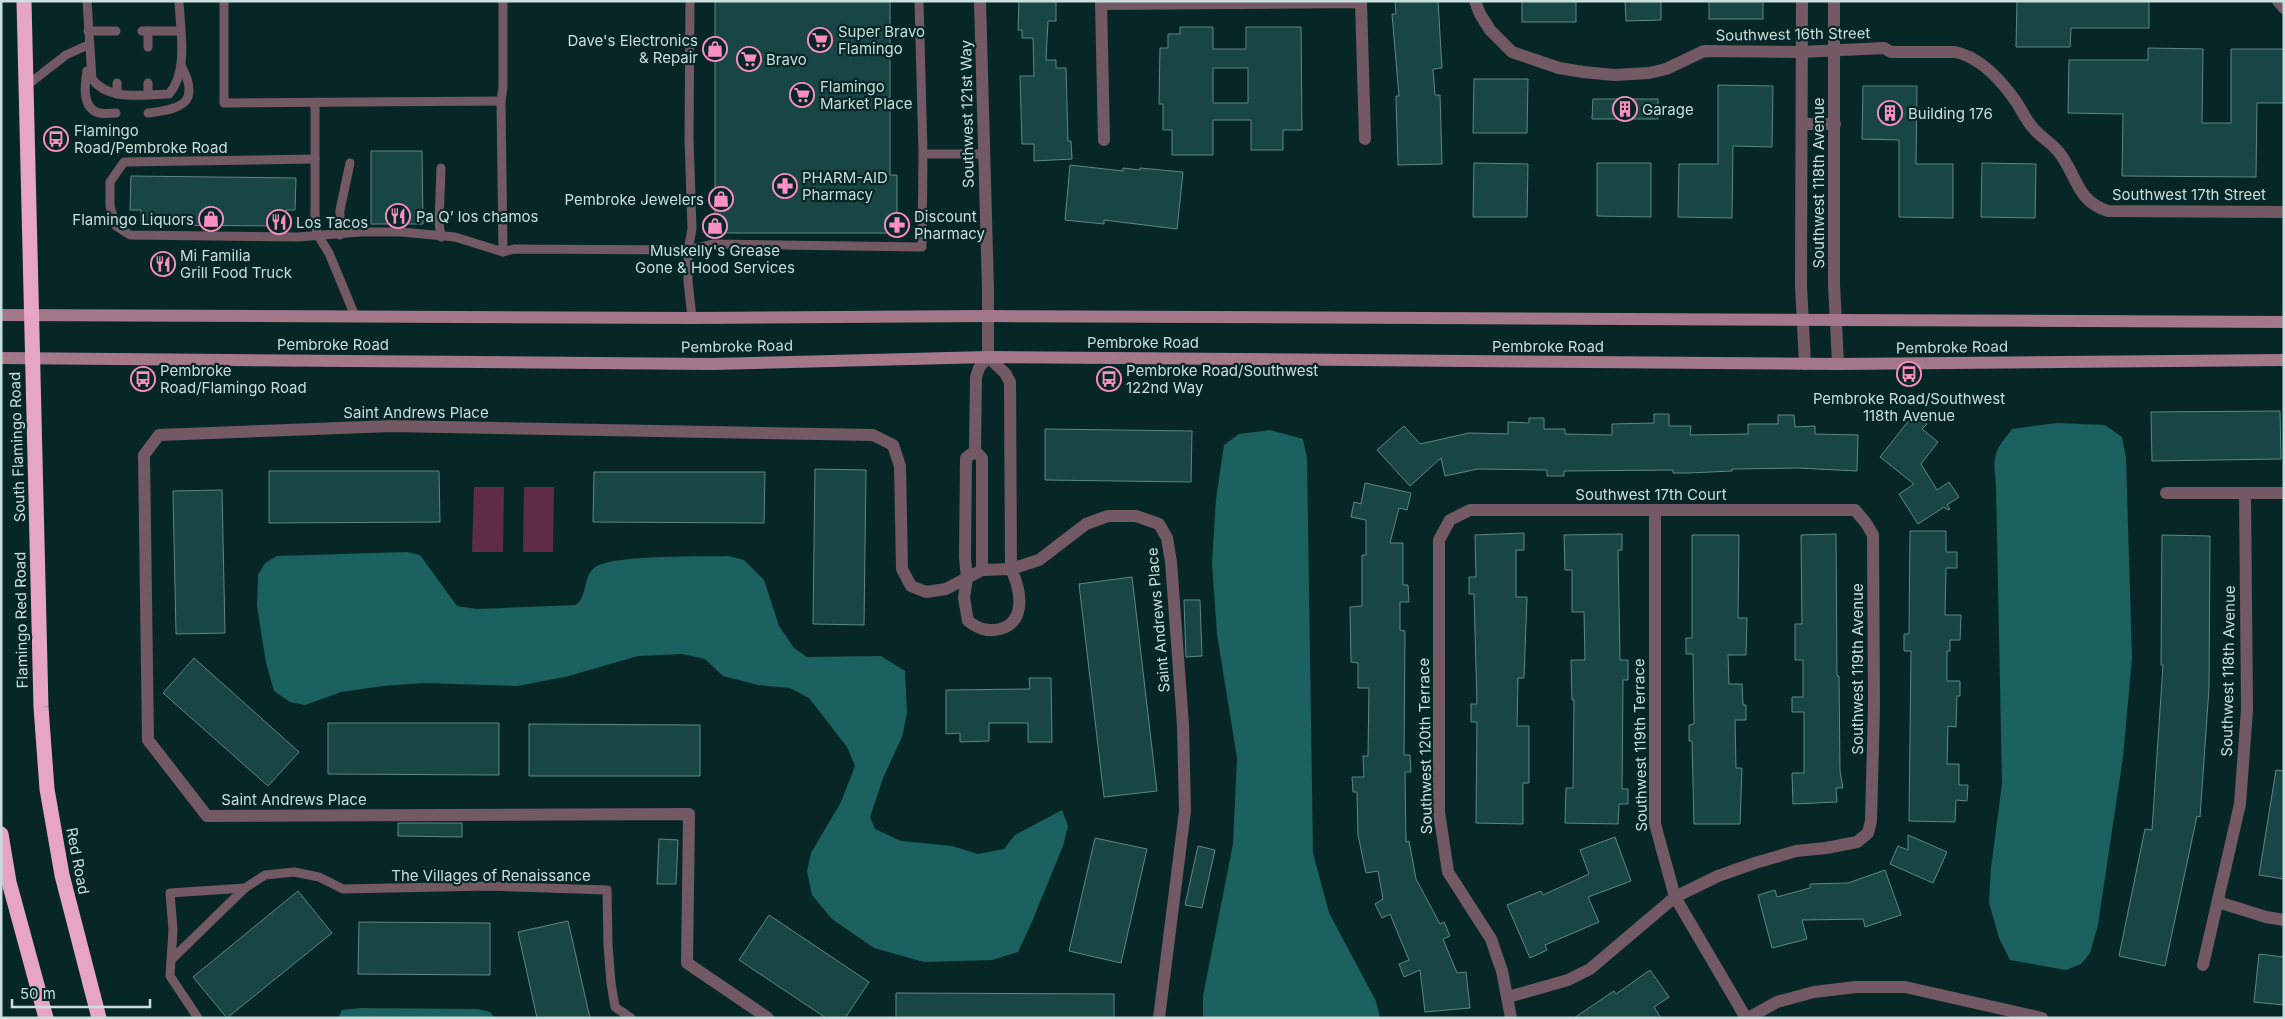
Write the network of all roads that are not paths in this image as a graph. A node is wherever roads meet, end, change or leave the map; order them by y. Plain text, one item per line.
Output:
1 (24, 1) edge
2 (87, 1) edge
3 (179, 1) edge
4 (224, 1) edge
5 (503, 1) edge
6 (690, 1) edge
7 (919, 1) edge
8 (980, 1) edge
9 (1802, 1) edge
10 (1834, 1) edge
11 (2278, 1) edge
12 (1361, 2) edge
13 (1101, 3) edge
14 (1476, 5) edge
15 (2284, 8) edge
16 (180, 31) junction
17 (88, 32) junction
18 (116, 32) dead end
19 (148, 47) dead end
20 (89, 50) junction
21 (1801, 52) junction
22 (1834, 52) junction
23 (181, 65) junction
24 (148, 82) dead end
25 (117, 83) dead end
26 (26, 86) junction
27 (117, 94) junction
28 (148, 94) junction
29 (501, 101) junction
30 (315, 103) junction
31 (116, 113) dead end
32 (148, 113) dead end
33 (1802, 124) junction
34 (1835, 124) junction
35 (1365, 139) dead end
36 (1104, 140) dead end
37 (923, 154) junction
38 (984, 154) junction
39 (315, 159) junction
40 (350, 163) dead end
41 (441, 168) dead end
42 (2094, 206) joint
43 (2284, 212) edge
44 (317, 234) junction
45 (340, 235) junction
46 (441, 237) junction
47 (688, 250) junction
48 (503, 252) junction
49 (1, 315) edge
50 (30, 315) junction
51 (355, 316) junction
52 (987, 316) junction
53 (692, 318) junction
54 (1804, 321) junction
55 (1837, 321) junction
56 (2284, 322) edge
57 (988, 357) junction
58 (1, 358) edge
59 (32, 358) junction
60 (2284, 360) edge
61 (1805, 364) junction
62 (1838, 364) junction
63 (974, 451) junction
64 (2166, 493) dead end
65 (2245, 493) junction
66 (2284, 493) edge
67 (1654, 510) junction
68 (1855, 510) joint
69 (1450, 520) joint
70 (37, 533) joint
71 (1011, 569) junction
72 (982, 570) junction
73 (967, 578) junction
74 (41, 707) joint
75 (1, 834) edge
76 (245, 888) junction
77 (1675, 897) junction
78 (2218, 902) junction
79 (2284, 920) edge
80 (172, 959) junction
81 (2203, 965) dead end
82 (1508, 997) junction
83 (46, 1018) edge
84 (99, 1018) edge
85 (198, 1018) edge
86 (631, 1018) edge
87 (768, 1018) edge
88 (1159, 1018) edge
89 (1511, 1018) edge
90 (1747, 1018) edge
91 (2042, 1018) edge

1 - 26 highway, South Flamingo Road
2 - 17 lane
3 - 16 lane
4 - 30 lane
5 - 29 lane
6 - 47 lane
7 - 37 lane
8 - 38 street, Southwest 121st Way
9 - 21 street, Southwest 118th Avenue
10 - 22 street, Southwest 118th Avenue
11 - 15 street
12 - 13 street
12 - 35 street
13 - 36 street
14 - 21 street, Southwest 16th Street
16 - 19 lane
16 - 23 lane
17 - 18 lane
17 - 20 lane
20 - 26 lane
20 - 27 lane
20 - 31 lane
21 - 22 street, Southwest 16th Street
21 - 33 street, Southwest 118th Avenue
22 - 34 street, Southwest 118th Avenue
22 - 42 street, Southwest 16th Street
23 - 28 lane
23 - 32 lane
24 - 28 lane
25 - 27 lane
26 - 50 highway, South Flamingo Road
27 - 28 lane
29 - 30 lane
29 - 48 lane
30 - 39 lane
33 - 34 street
33 - 54 street, Southwest 118th Avenue
34 - 55 street, Southwest 118th Avenue
37 - 38 lane
37 - 47 lane
38 - 52 street, Southwest 121st Way
39 - 44 lane
39 - 44 lane
40 - 45 lane
41 - 46 lane
42 - 43 street, Southwest 17th Street
44 - 45 lane
44 - 51 lane
45 - 46 lane
46 - 48 lane
47 - 48 lane
47 - 53 lane
49 - 50 main road, Pembroke Road
50 - 51 main road, Pembroke Road
50 - 59 highway, South Flamingo Road
51 - 53 main road, Pembroke Road
52 - 53 main road, Pembroke Road
52 - 54 main road, Pembroke Road
52 - 57 street, Southwest 121st Way
54 - 55 main road, Pembroke Road
54 - 61 street, Southwest 118th Avenue
55 - 56 main road, Pembroke Road
55 - 62 street, Southwest 118th Avenue
57 - 59 main road, Pembroke Road
57 - 61 main road, Pembroke Road
57 - 63 street
57 - 71 street
58 - 59 main road, Pembroke Road
59 - 70 highway, South Flamingo Road
60 - 62 main road, Pembroke Road
61 - 62 main road, Pembroke Road
63 - 72 street
63 - 73 street
64 - 65 street
65 - 66 street
65 - 78 street, Southwest 118th Avenue
67 - 68 street, Southwest 17th Court
67 - 69 street, Southwest 17th Court
67 - 77 street, Southwest 119th Terrace
68 - 77 street, Southwest 119th Avenue
69 - 82 street, Southwest 120th Terrace
70 - 74 highway, Flamingo Red Road
71 - 72 street, Saint Andrews Place
71 - 73 street
71 - 88 street, Saint Andrews Place
72 - 73 street, Saint Andrews Place
73 - 87 street, Saint Andrews Place
74 - 84 highway, Red Road
75 - 83 highway
76 - 80 lane, The Villages of Renaissance
76 - 80 lane, The Villages of Renaissance
76 - 86 lane, The Villages of Renaissance
77 - 82 street
77 - 90 street, Southwest 119th Terrace
78 - 79 street
78 - 81 street, Southwest 118th Avenue
80 - 85 lane, The Villages of Renaissance
82 - 89 street, Southwest 120th Terrace
90 - 91 street

